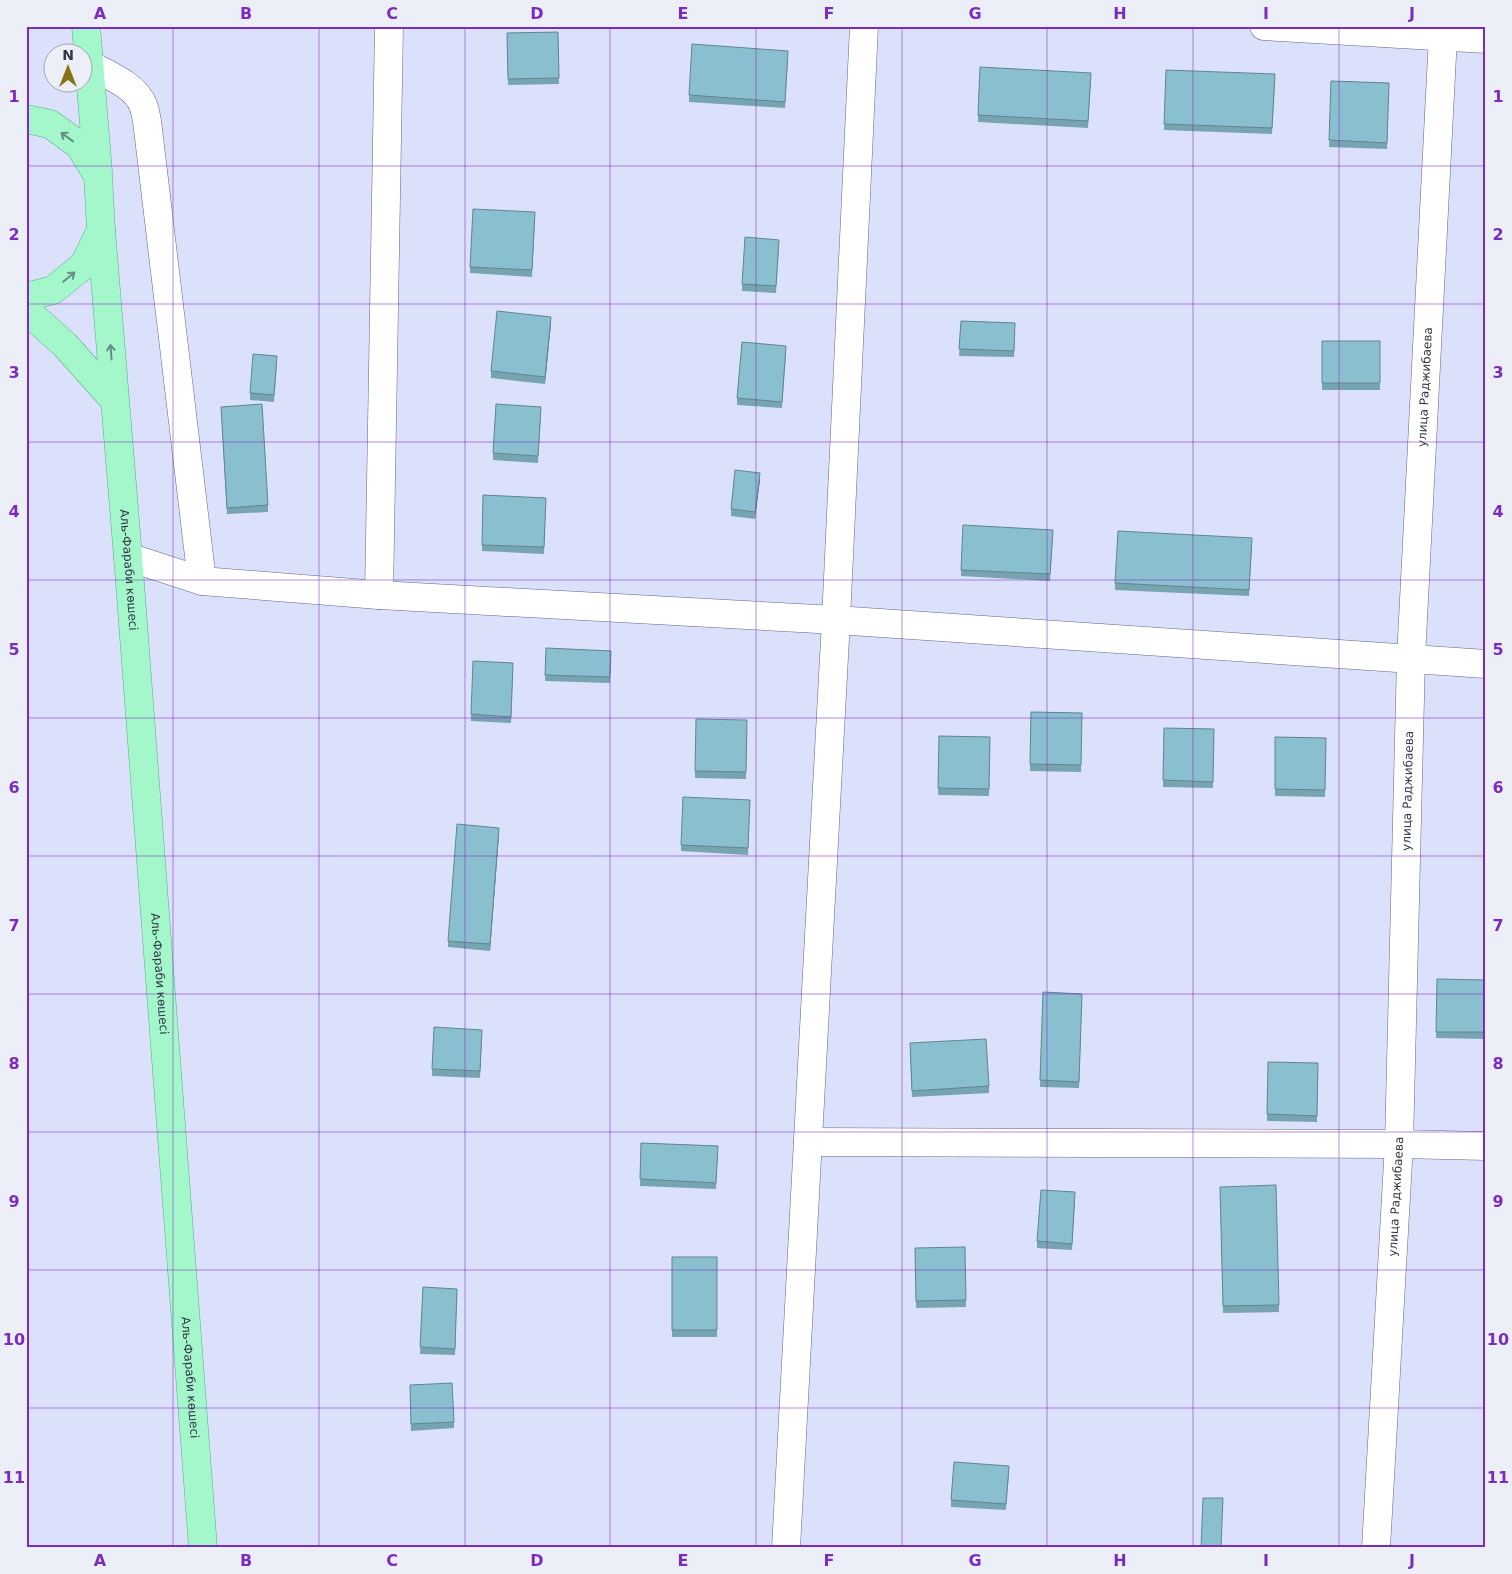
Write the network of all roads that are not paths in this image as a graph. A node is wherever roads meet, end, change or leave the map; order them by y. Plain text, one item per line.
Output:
1 (86, 26) edge
2 (389, 26) edge
3 (864, 26) edge
4 (1264, 26) edge
5 (1443, 36) junction
6 (1486, 39) edge
7 (88, 42) edge
8 (92, 67) edge
9 (92, 92) edge
10 (26, 119) edge
11 (98, 176) junction
12 (101, 230) junction
13 (26, 297) edge
14 (26, 310) edge
15 (115, 401) junction
16 (128, 557) junction
17 (202, 581) junction
18 (380, 595) junction
19 (836, 620) junction
20 (1411, 658) junction
21 (1486, 664) edge
22 (808, 1142) junction
23 (1399, 1144) junction
24 (1486, 1146) edge
25 (203, 1548) edge
26 (786, 1548) edge
27 (1376, 1548) edge

1 - 7 main road
2 - 18 street
3 - 19 street
4 - 5 street
5 - 6 street
5 - 20 street, улица Раджибаева
8 - 17 street
9 - 11 main road
11 -> 10 main road
11 - 12 main road, Аль-Фараби көшесі
13 -> 12 main road
15 -> 12 main road, Аль-Фараби көшесі
14 - 15 main road
15 - 16 main road, Аль-Фараби көшесі
16 - 17 street
16 - 25 main road, Аль-Фараби көшесі
17 - 18 street
18 - 19 street
19 - 20 street
19 - 22 street
20 - 21 street
20 - 23 street, улица Раджибаева
22 - 23 street
22 - 26 street
23 - 24 street
23 - 27 street, улица Раджибаева

